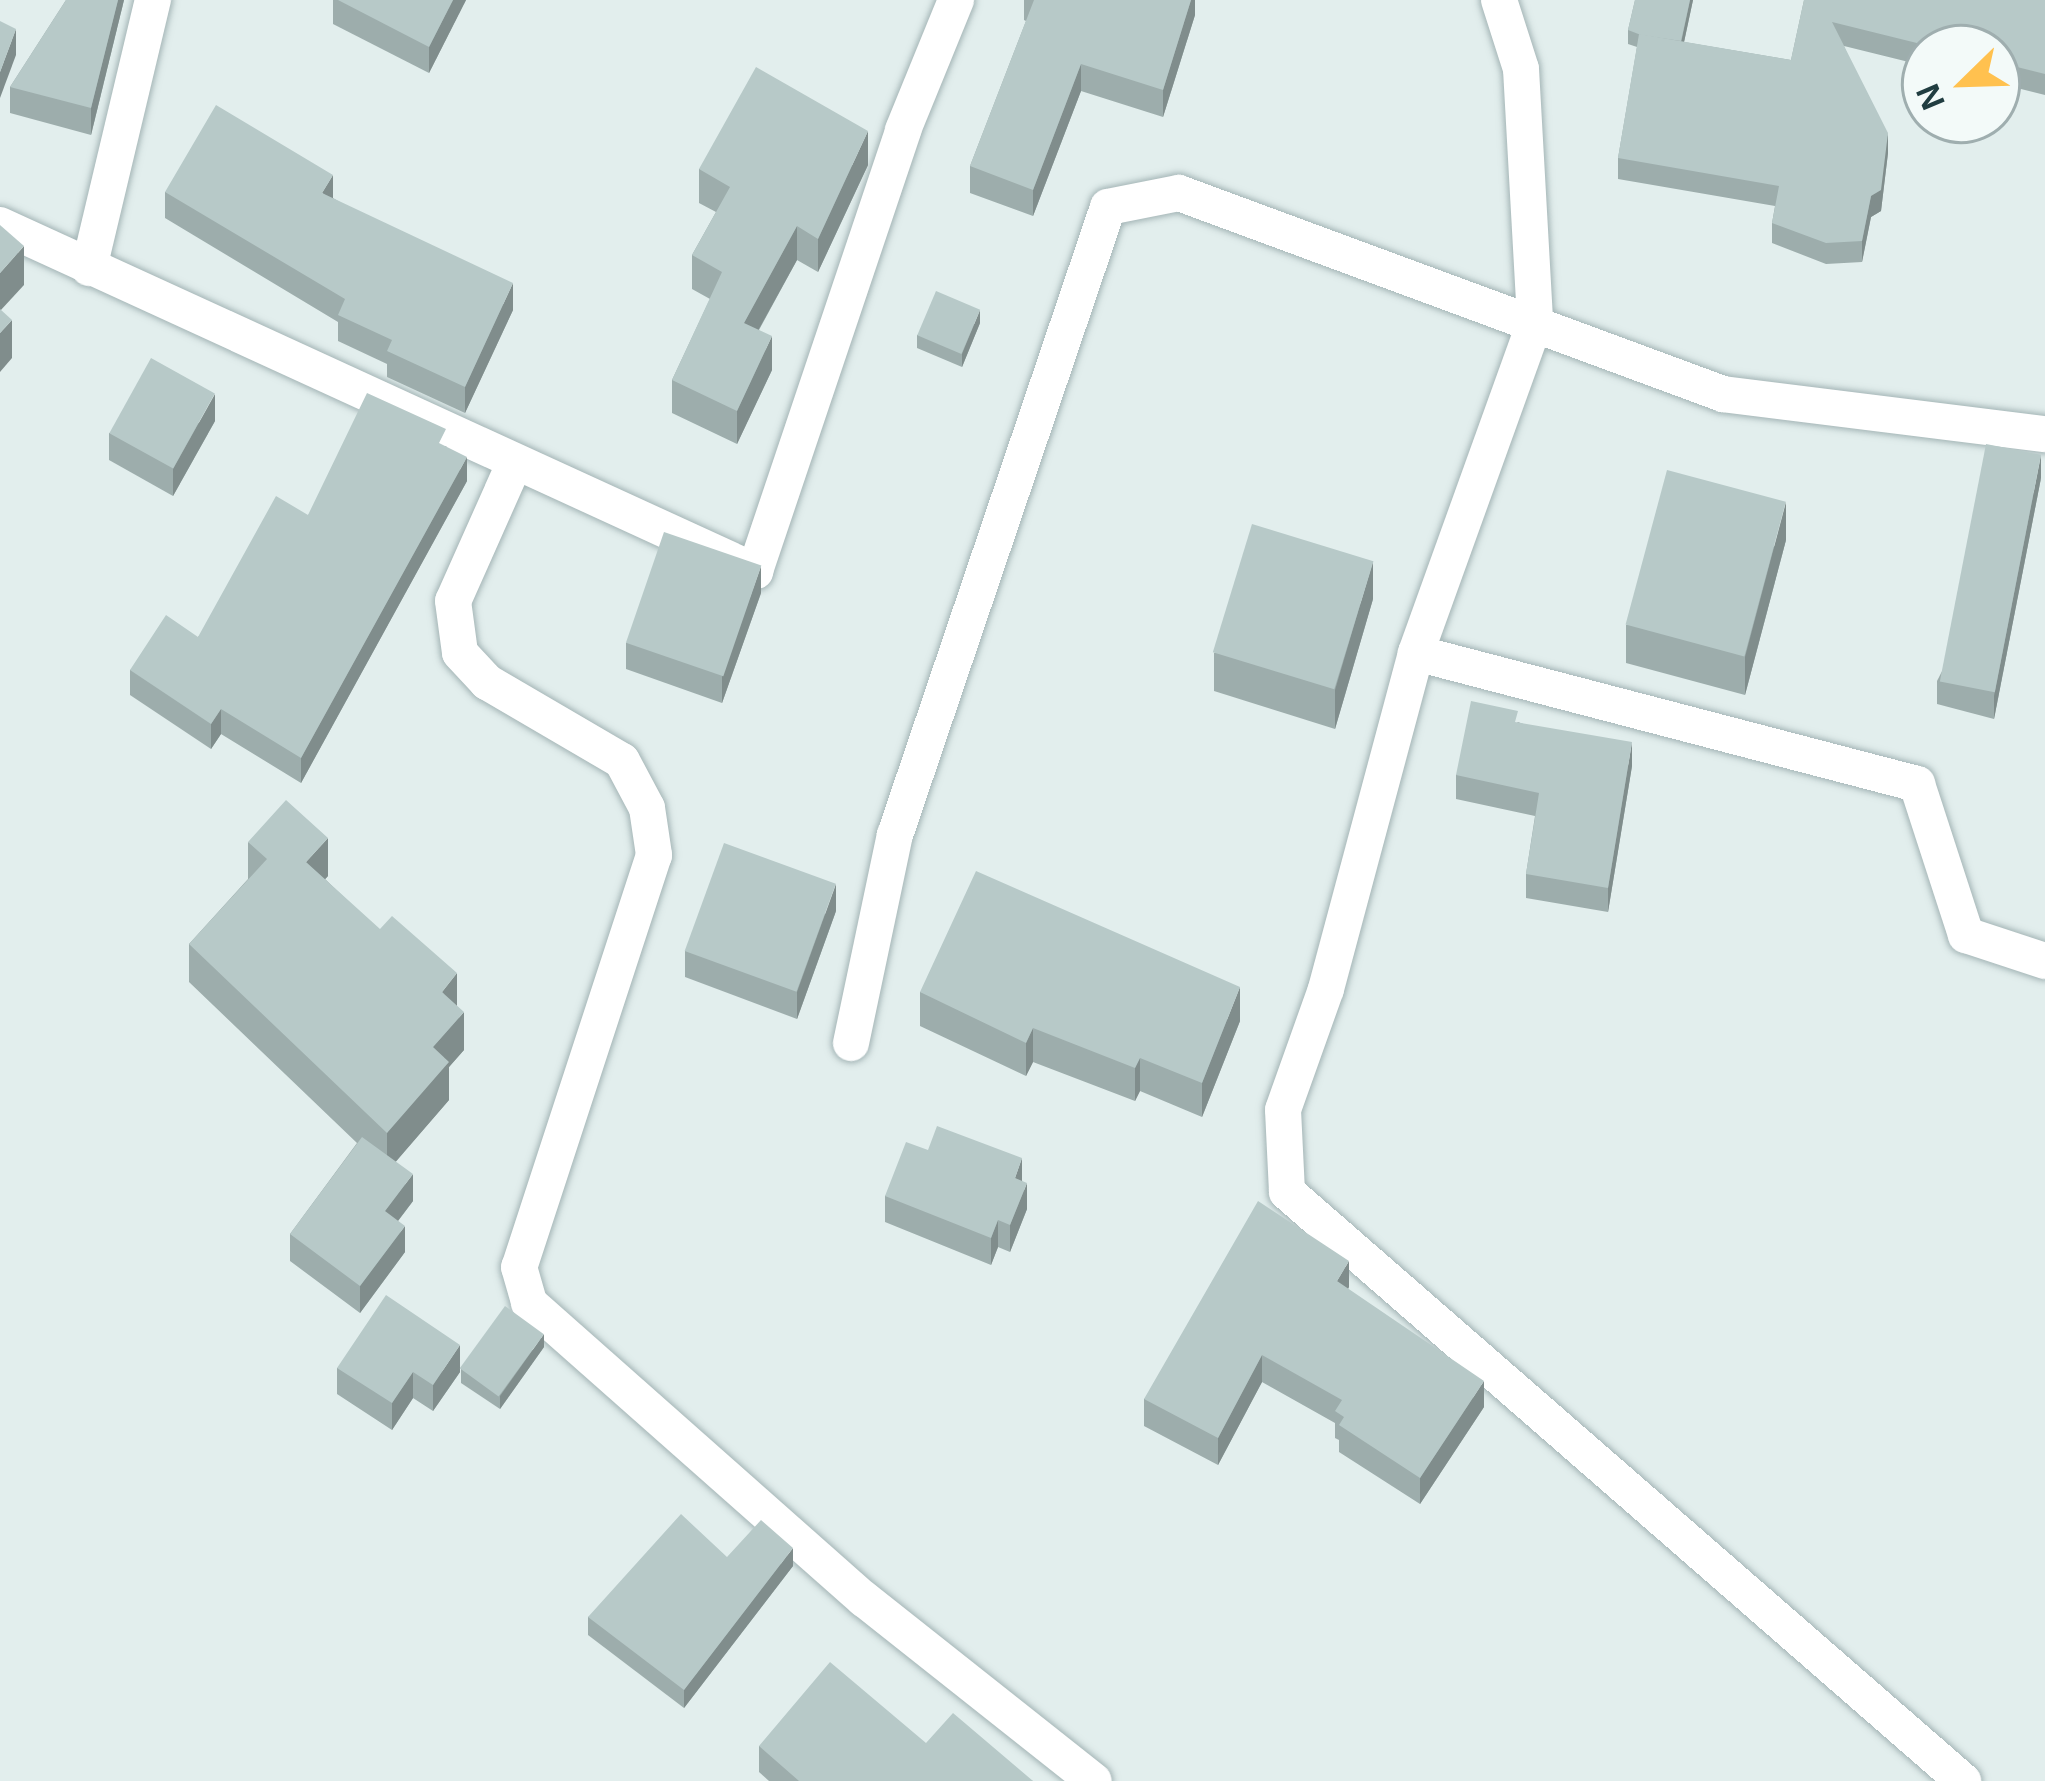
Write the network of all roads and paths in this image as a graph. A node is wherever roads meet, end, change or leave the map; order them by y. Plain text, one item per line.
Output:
1 (153, 0) edge
2 (956, 0) edge
3 (1499, 0) edge
4 (0, 225) edge
5 (89, 268) junction
6 (1535, 322) junction
7 (2045, 434) edge
8 (515, 462) junction
9 (1416, 652) junction
10 (2045, 961) edge
11 (851, 1043) dead end
12 (1094, 1781) edge
13 (1963, 1781) edge

1 - 5 street
2 - 8 street
3 - 6 street
4 - 5 street
5 - 8 street
6 - 7 street
6 - 9 street
6 - 11 street
8 - 12 street
9 - 10 street
9 - 13 street

